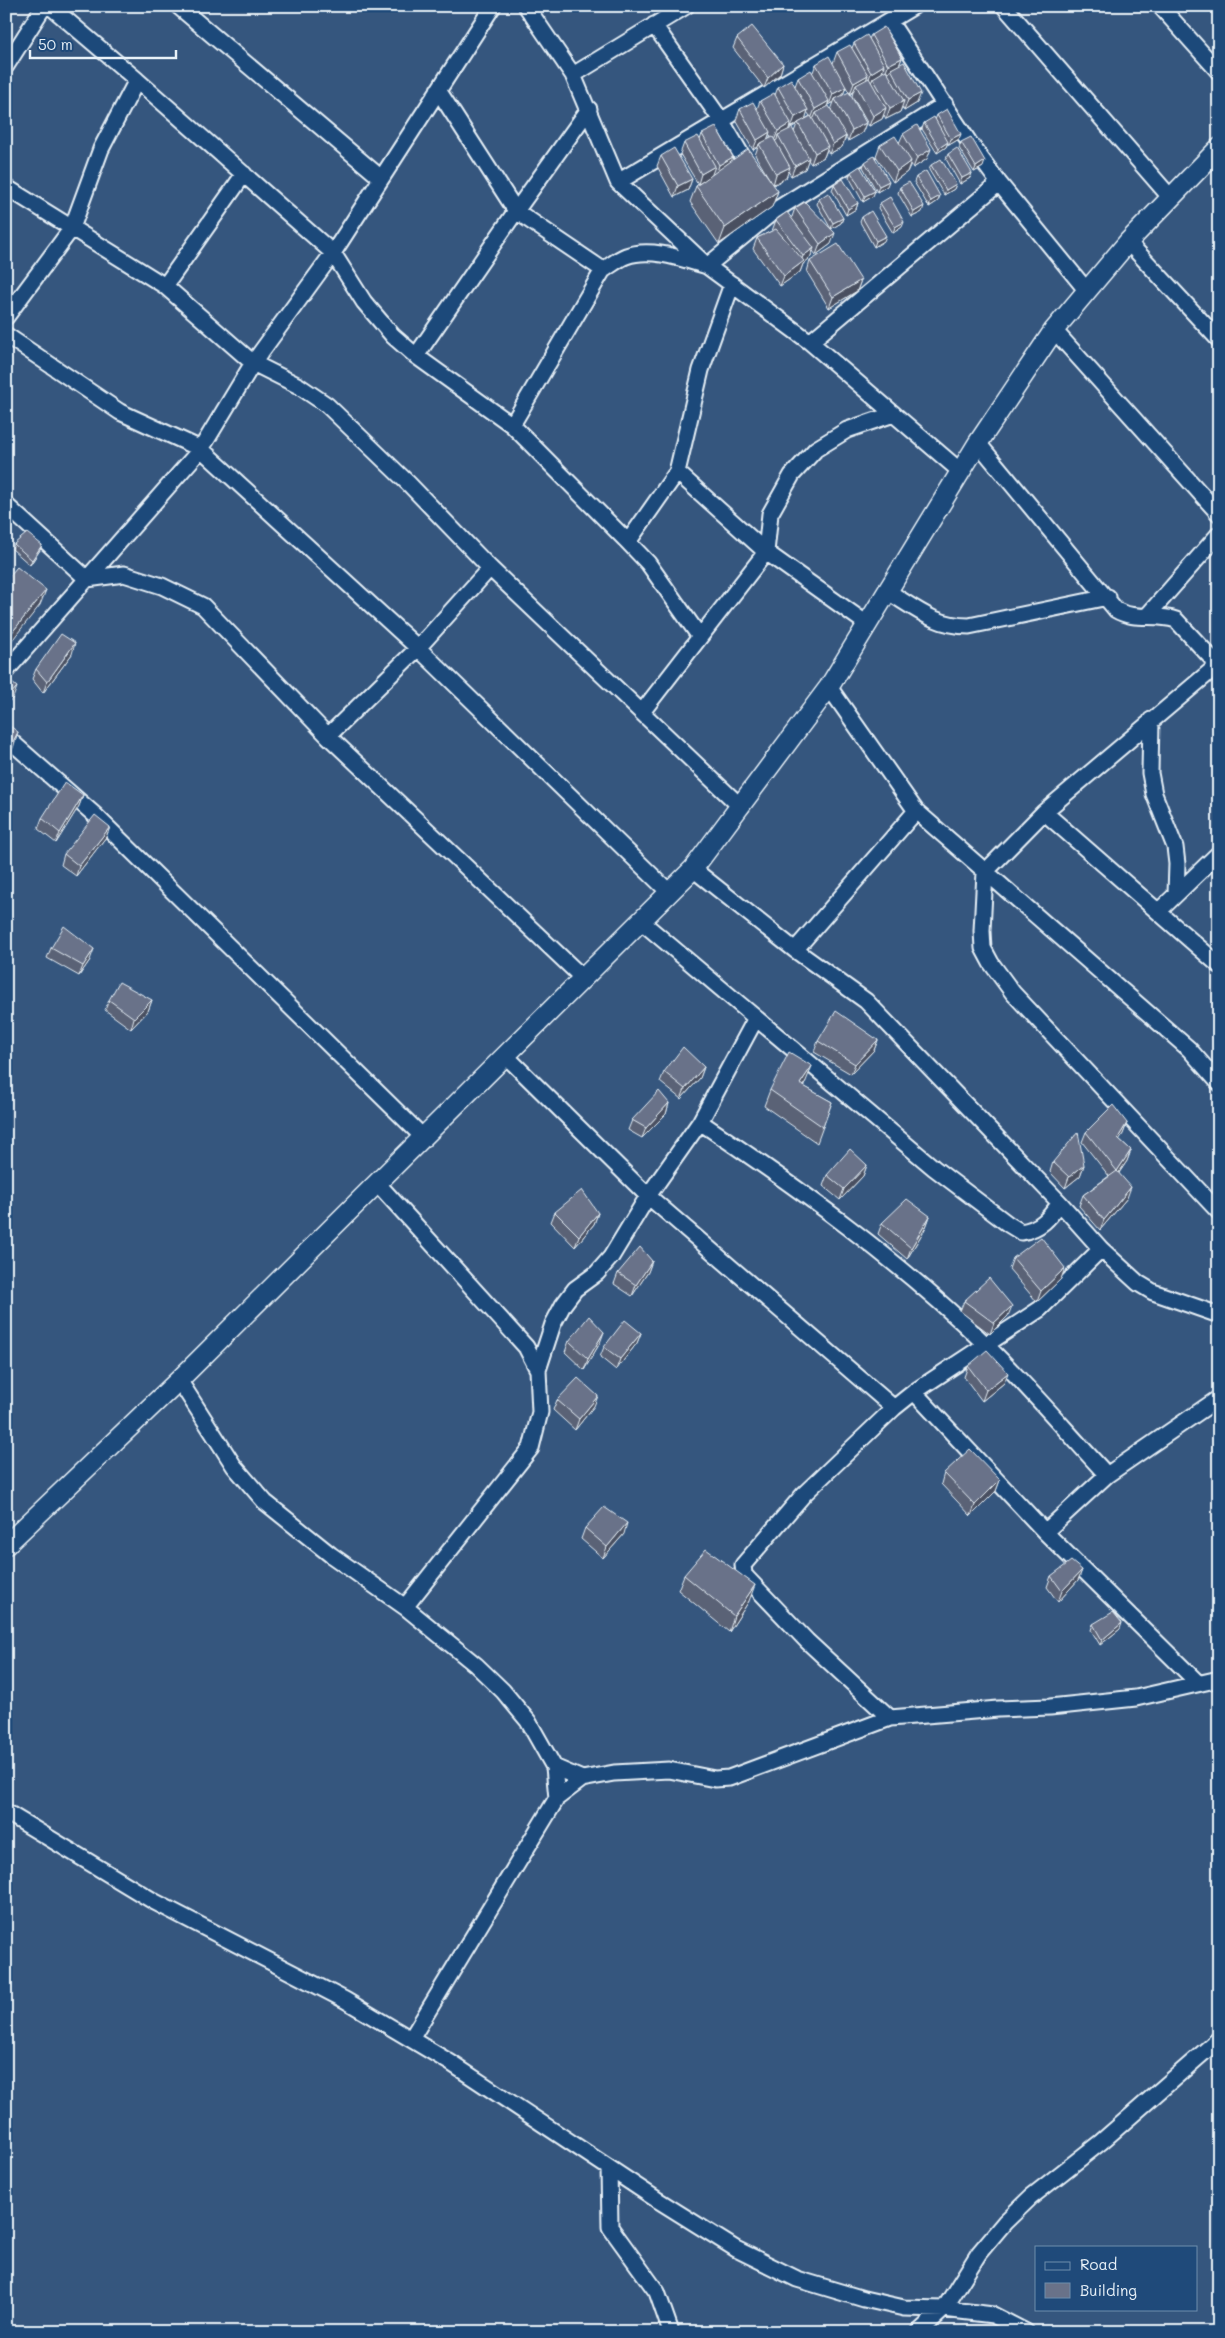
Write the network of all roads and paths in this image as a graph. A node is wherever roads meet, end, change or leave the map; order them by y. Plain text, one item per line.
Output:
1 (44, 6) edge
2 (50, 6) edge
3 (178, 6) edge
4 (493, 6) edge
5 (526, 6) edge
6 (686, 6) edge
7 (914, 6) edge
8 (1004, 6) edge
9 (1160, 6) edge
10 (890, 22) junction
11 (654, 25) junction
12 (11, 48) edge
13 (6, 66) edge
14 (1219, 72) edge
15 (573, 75) junction
16 (137, 80) junction
17 (438, 90) junction
18 (945, 104) junction
19 (589, 109) junction
20 (721, 120) junction
21 (1219, 148) edge
22 (244, 174) junction
23 (381, 178) junction
24 (618, 182) junction
25 (999, 183) junction
26 (6, 187) edge
27 (1171, 198) junction
28 (516, 210) junction
29 (774, 211) junction
30 (72, 228) junction
31 (1128, 242) junction
32 (333, 253) junction
33 (707, 266) junction
34 (603, 270) junction
35 (732, 284) junction
36 (165, 286) junction
37 (1087, 291) junction
38 (6, 317) edge
39 (1054, 330) junction
40 (6, 335) edge
41 (1219, 340) edge
42 (810, 342) junction
43 (416, 356) junction
44 (253, 363) junction
45 (894, 414) junction
46 (512, 425) junction
47 (978, 443) junction
48 (201, 449) junction
49 (960, 471) junction
50 (677, 472) junction
51 (6, 505) edge
52 (1219, 514) edge
53 (1219, 534) edge
54 (628, 542) junction
55 (766, 552) junction
56 (490, 568) junction
57 (87, 579) junction
58 (887, 591) junction
59 (1108, 597) junction
60 (1147, 616) junction
61 (867, 624) junction
62 (700, 637) junction
63 (418, 648) junction
64 (1218, 664) edge
65 (6, 671) edge
66 (829, 687) junction
67 (642, 712) junction
68 (1151, 720) junction
69 (328, 736) junction
70 (6, 737) edge
71 (741, 807) junction
72 (916, 811) junction
73 (1044, 812) junction
74 (1219, 853) edge
75 (694, 869) junction
76 (985, 872) junction
77 (670, 893) junction
78 (1176, 894) junction
79 (1159, 911) junction
80 (642, 922) junction
81 (795, 950) junction
82 (1219, 965) edge
83 (584, 979) junction
84 (756, 1018) junction
85 (507, 1057) junction
86 (1219, 1083) edge
87 (700, 1122) junction
88 (424, 1138) junction
89 (378, 1184) junction
90 (648, 1196) junction
91 (1060, 1202) junction
92 (1219, 1212) edge
93 (1101, 1249) junction
94 (1219, 1315) edge
95 (986, 1345) junction
96 (538, 1370) junction
97 (179, 1380) junction
98 (914, 1392) junction
99 (1219, 1398) edge
100 (894, 1408) junction
101 (1107, 1475) junction
102 (1046, 1532) junction
103 (6, 1545) edge
104 (405, 1607) junction
105 (1219, 1678) edge
106 (1198, 1683) junction
107 (890, 1718) junction
108 (554, 1767) junction
109 (582, 1779) junction
110 (557, 1798) junction
111 (6, 1812) edge
112 (410, 2039) junction
113 (1219, 2039) edge
114 (609, 2168) junction
115 (944, 2309) junction
116 (671, 2332) edge
117 (919, 2332) edge
118 (1026, 2332) edge

1 - 12 street
2 - 16 street
3 - 23 street
4 - 17 street
5 - 15 street
6 - 11 street
7 - 10 street
8 - 27 street
9 - 14 street
10 - 18 street
10 - 20 street
11 - 15 street
11 - 20 street
12 - 13 street
15 - 19 street
16 - 22 street
16 - 30 street
17 - 23 street
17 - 28 street
18 - 25 street
18 - 29 street
19 - 24 street
19 - 28 street
20 - 24 street
20 - 29 street
21 - 27 street
22 - 32 street
22 - 36 street
23 - 32 street
24 - 33 street
25 - 37 street
25 - 42 street
26 - 30 street
27 - 31 street
28 - 34 street
28 - 43 street
29 - 33 street
30 - 36 street
30 - 38 street
31 - 37 street
31 - 41 street
32 - 43 street
32 - 44 street
33 - 34 street
33 - 35 street
34 - 46 street
35 - 42 street
35 - 50 street
36 - 44 street
37 - 39 street
39 - 47 street
39 - 52 street
40 - 48 street
42 - 45 street
43 - 46 street
44 - 48 street
44 - 56 street
45 - 49 street
45 - 55 street
46 - 54 street
47 - 49 street
47 - 59 street
48 - 57 street
48 - 63 street
49 - 58 street
50 - 54 street
50 - 55 street
51 - 57 street
53 - 60 street
54 - 62 street
55 - 61 street
55 - 62 street
56 - 63 street
56 - 67 street
57 - 65 street
57 - 69 street
58 - 59 street
58 - 61 street
59 - 60 street
60 - 64 street
61 - 66 street
62 - 67 street
63 - 69 street
63 - 77 street
64 - 68 street
66 - 71 street
66 - 72 street
67 - 71 street
68 - 73 street
68 - 78 street
69 - 83 street
70 - 88 street
71 - 75 street
72 - 76 street
72 - 81 street
73 - 76 street
73 - 79 street
74 - 78 street
75 - 77 street
75 - 81 street
76 - 86 street
76 - 92 street
77 - 80 street
78 - 79 street
79 - 82 street
80 - 83 street
80 - 84 street
81 - 91 street
83 - 85 street
84 - 87 street
84 - 91 street
85 - 88 street
85 - 90 street
87 - 90 street
87 - 95 street
88 - 89 street
89 - 96 street
89 - 97 street
90 - 96 street
90 - 100 street
91 - 93 street
93 - 94 street
93 - 95 street
95 - 98 street
95 - 101 street
96 - 104 street
97 - 103 street
97 - 104 street
98 - 100 street
98 - 102 street
99 - 101 street
100 - 107 street
101 - 102 street
102 - 106 street
104 - 108 street
105 - 106 street
106 - 107 street
107 - 109 street
108 - 109 street
108 - 110 street
109 - 110 street
110 - 112 street
111 - 112 street
112 - 114 street
113 - 115 street
114 - 115 street
114 - 116 street
115 - 117 street
115 - 118 street

